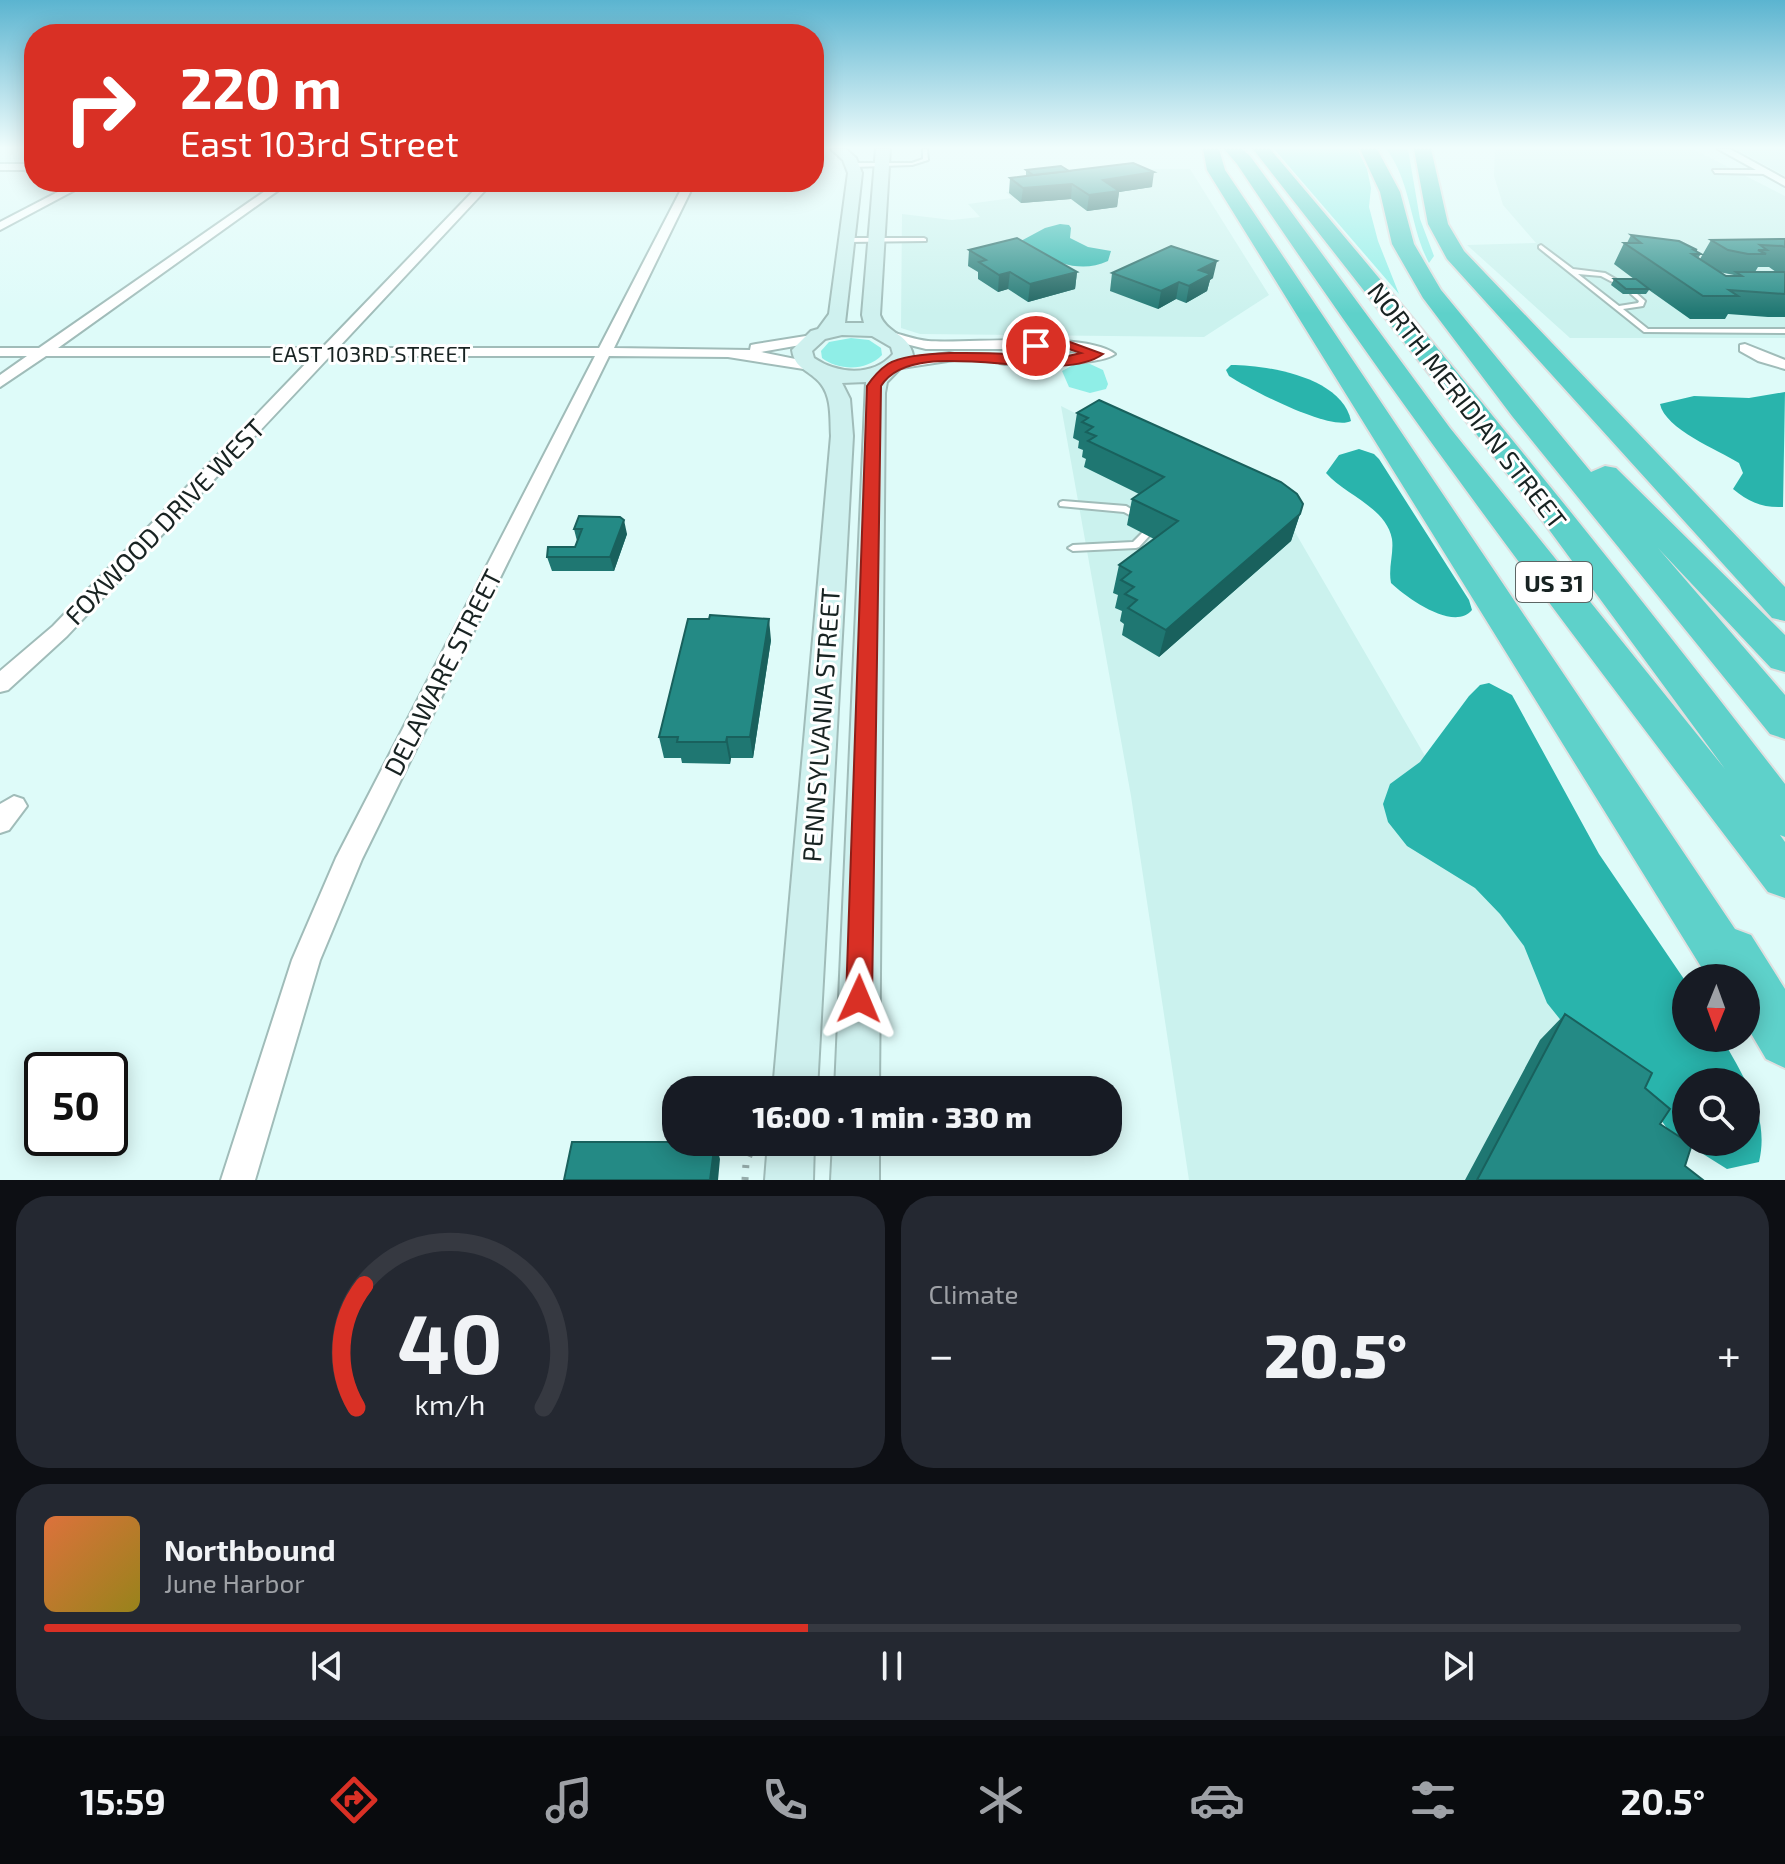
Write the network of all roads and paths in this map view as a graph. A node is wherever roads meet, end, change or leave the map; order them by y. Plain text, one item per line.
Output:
1 (43, 204) edge
2 (254, 204) edge
3 (467, 204) edge
4 (679, 204) edge
5 (851, 204) edge
6 (879, 204) edge
7 (1238, 204) edge
8 (1273, 204) edge
9 (1290, 204) edge
10 (1393, 204) edge
11 (1434, 204) edge
12 (0, 227) edge
13 (847, 240) junction
14 (877, 240) junction
15 (924, 240) dead end
16 (1541, 247) dead end
17 (1570, 271) junction
18 (1328, 284) junction
19 (1622, 285) edge
20 (1634, 294) edge
21 (1617, 308) junction
22 (1461, 329) junction
23 (1785, 331) edge
24 (1528, 334) junction
25 (889, 335) junction
26 (1745, 348) dead end
27 (0, 352) edge
28 (43, 352) junction
29 (606, 352) junction
30 (741, 352) junction
31 (816, 352) junction
32 (324, 353) junction
33 (1785, 365) edge
34 (891, 367) junction
35 (0, 382) edge
36 (1063, 504) dead end
37 (1139, 517) edge
38 (1145, 535) dead end
39 (1073, 548) dead end
40 (1785, 578) edge
41 (1785, 609) edge
42 (1785, 658) edge
43 (0, 684) edge
44 (1785, 723) edge
45 (1785, 818) edge
46 (1785, 877) edge
47 (1729, 964) edge
48 (1760, 1013) edge
49 (1785, 1040) edge
50 (1785, 1052) edge
51 (796, 1076) edge
52 (857, 1076) edge
53 (749, 1156) edge
54 (790, 1156) edge
55 (856, 1156) edge
56 (238, 1180) edge
57 (745, 1180) edge
58 (789, 1180) edge
59 (855, 1180) edge

1 - 12 street
2 - 28 street
3 - 32 street, FOXWOOD DRIVE WEST
4 - 29 street, DELAWARE STREET
5 - 13 main road
6 - 14 main road
7 - 47 highway
8 - 18 highway, US 31
9 - 45 highway, NORTH MERIDIAN STREET
10 - 22 highway, NORTH MERIDIAN STREET
11 - 24 highway
13 - 14 lane
13 - 31 main road
14 - 15 lane
14 - 25 main road
16 - 17 lane
17 - 19 lane
17 - 21 lane
18 - 46 highway, US 31
18 - 49 highway
20 - 21 lane
21 - 23 lane
22 - 42 highway
22 - 44 highway, NORTH MERIDIAN STREET
24 - 40 highway
24 - 41 highway
25 - 31 main road
25 - 34 main road
25 - 34 street
26 - 33 street
27 - 28 street, EAST 103RD STREET
28 - 32 street, EAST 103RD STREET
28 - 35 street
29 - 30 street, EAST 103RD STREET
29 - 32 street, EAST 103RD STREET
29 - 56 street, DELAWARE STREET
30 - 31 street, EAST 103RD STREET
30 - 31 street, EAST 103RD STREET
31 - 34 main road
31 - 51 main road, PENNSYLVANIA STREET
32 - 43 street, FOXWOOD DRIVE WEST
34 - 52 main road, PENNSYLVANIA STREET
36 - 37 lane
38 - 39 lane
48 - 50 highway
53 - 57 path
54 - 58 main road
55 - 59 main road

